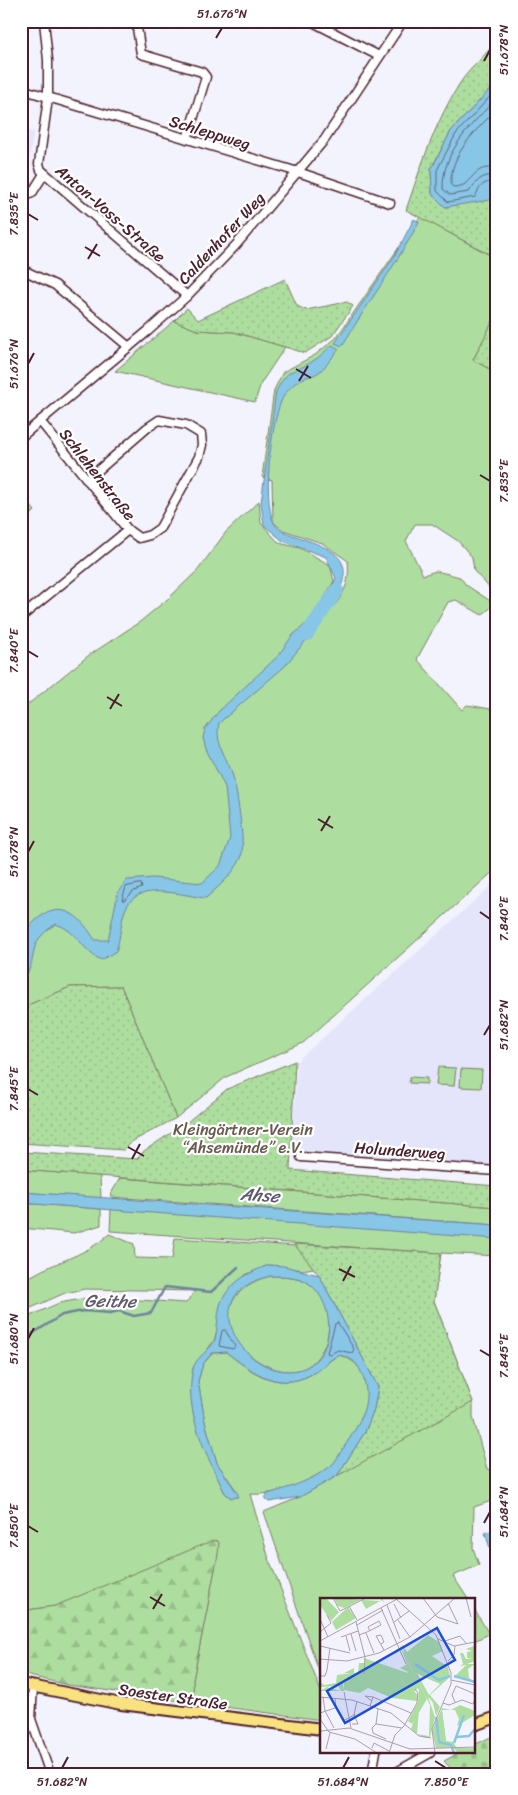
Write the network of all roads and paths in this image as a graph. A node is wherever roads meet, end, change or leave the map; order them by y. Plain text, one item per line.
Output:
1 (44, 21) edge
2 (136, 21) edge
3 (311, 21) edge
4 (403, 21) edge
5 (379, 56) junction
6 (21, 89) edge
7 (48, 98) junction
8 (187, 139) junction
9 (298, 172) junction
10 (44, 174) junction
11 (21, 198) edge
12 (390, 203) dead end
13 (21, 269) edge
14 (187, 296) junction
15 (129, 347) junction
16 (40, 421) junction
17 (21, 437) edge
18 (87, 480) junction
19 (128, 530) junction
20 (21, 617) edge
21 (301, 1157) dead end
22 (497, 1171) edge
23 (21, 1684) edge
24 (33, 1687) junction
25 (497, 1717) edge
26 (476, 1724) edge
27 (320, 1729) edge
28 (376, 1752) edge
29 (430, 1753) dead end
30 (50, 1774) edge
31 (372, 1774) edge
32 (393, 1774) edge

1 - 7 street, Anton-Voss-Straße
2 - 8 street
3 - 5 street
4 - 5 street, Caldenhofer Weg
5 - 9 street, Caldenhofer Weg
6 - 7 street, Schleppweg
7 - 8 street, Schleppweg
7 - 10 street, Anton-Voss-Straße
8 - 9 street, Schleppweg
9 - 12 street, Schleppweg
9 - 14 street, Caldenhofer Weg
10 - 11 street
10 - 14 street, Anton-Voss-Straße
13 - 15 street
14 - 15 street, Caldenhofer Weg
15 - 16 street, Caldenhofer Weg
16 - 17 street, Caldenhofer Weg
16 - 18 street, Schlehenstraße
18 - 19 street, Schlehenstraße
18 - 19 street
19 - 20 street, Schlehenstraße
21 - 22 street, Holunderweg
23 - 24 main road, Soester Straße
24 - 27 main road, Soester Straße
24 - 30 street
25 - 26 main road
28 - 31 street
29 - 32 street

